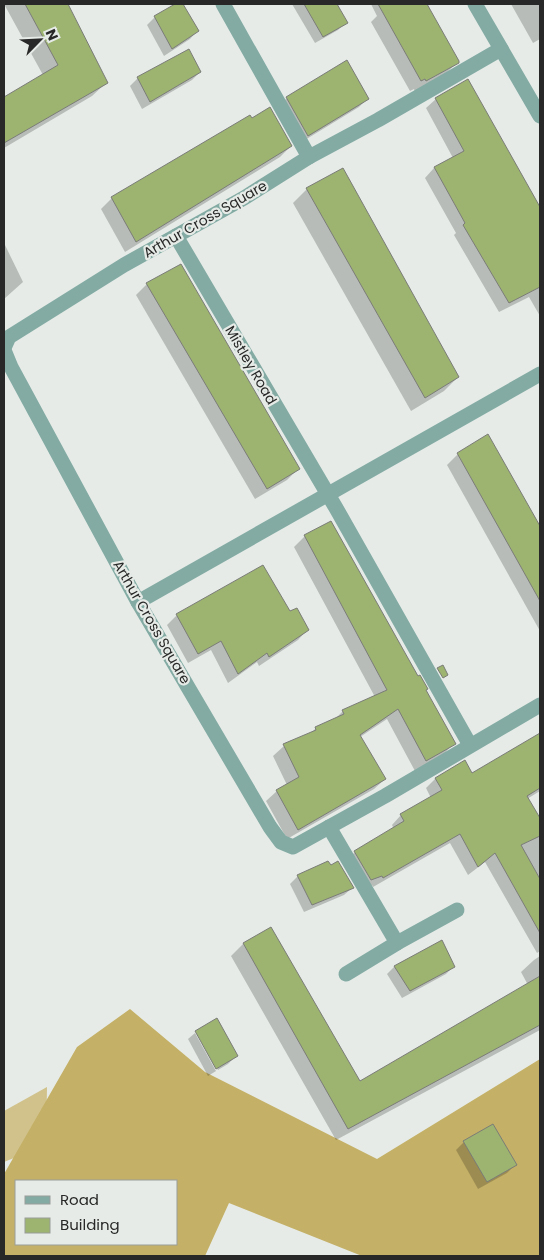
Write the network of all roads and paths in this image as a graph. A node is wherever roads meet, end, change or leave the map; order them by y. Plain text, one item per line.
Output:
1 (223, 4) edge
2 (475, 4) edge
3 (502, 48) junction
4 (540, 116) edge
5 (308, 157) junction
6 (176, 236) junction
7 (4, 349) edge
8 (540, 374) edge
9 (327, 494) junction
10 (138, 602) junction
11 (540, 705) edge
12 (470, 745) junction
13 (329, 827) junction
14 (456, 910) dead end
15 (397, 943) junction
16 (346, 974) dead end

1 - 5 street
2 - 3 street
3 - 4 street
3 - 5 street, Arthur Cross Square
5 - 6 street, Arthur Cross Square
6 - 7 street, Arthur Cross Square
6 - 9 street, Mistley Road
7 - 10 street, Arthur Cross Square
8 - 9 street
9 - 10 street
9 - 12 street, Mistley Road
10 - 13 street, Arthur Cross Square
11 - 12 street, Arthur Cross Square
12 - 13 street, Arthur Cross Square
13 - 15 street
14 - 15 street
15 - 16 street

